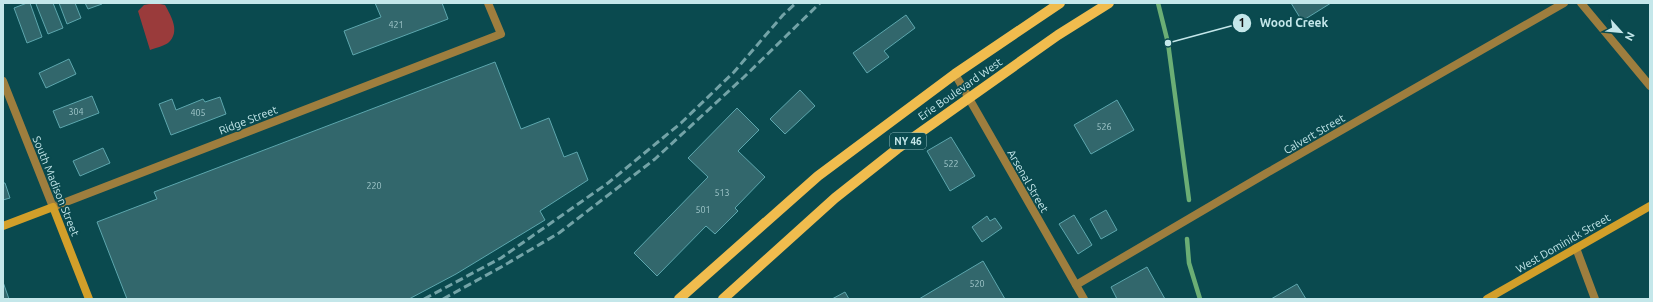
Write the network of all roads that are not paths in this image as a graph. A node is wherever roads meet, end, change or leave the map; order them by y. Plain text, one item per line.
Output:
1 (488, 3) edge
2 (1060, 3) edge
3 (1109, 3) edge
4 (1564, 3) edge
5 (1581, 3) edge
6 (955, 74) junction
7 (3, 81) edge
8 (1650, 86) edge
9 (968, 98) junction
10 (1650, 206) edge
11 (54, 207) junction
12 (3, 226) edge
13 (1576, 248) junction
14 (1076, 286) junction
15 (89, 299) edge
16 (679, 299) edge
17 (724, 299) edge
18 (1084, 299) edge
19 (1486, 299) edge
20 (1595, 299) edge

1 - 11 street, Ridge Street
2 - 6 main road, Erie Boulevard West / NY 46
3 - 9 main road, Erie Boulevard West / NY 46
4 - 14 street, Calvert Street
5 - 8 street
6 - 9 street, Arsenal Street
6 - 16 main road, Erie Boulevard West / NY 46
7 - 11 street, South Madison Street
9 - 14 street, Arsenal Street
9 - 17 main road, Erie Boulevard West / NY 46
10 - 13 street, West Dominick Street
11 - 12 street, Ridge Street
11 - 15 street, South Madison Street
13 - 19 street, West Dominick Street
13 - 20 street
14 - 18 street, Arsenal Street

